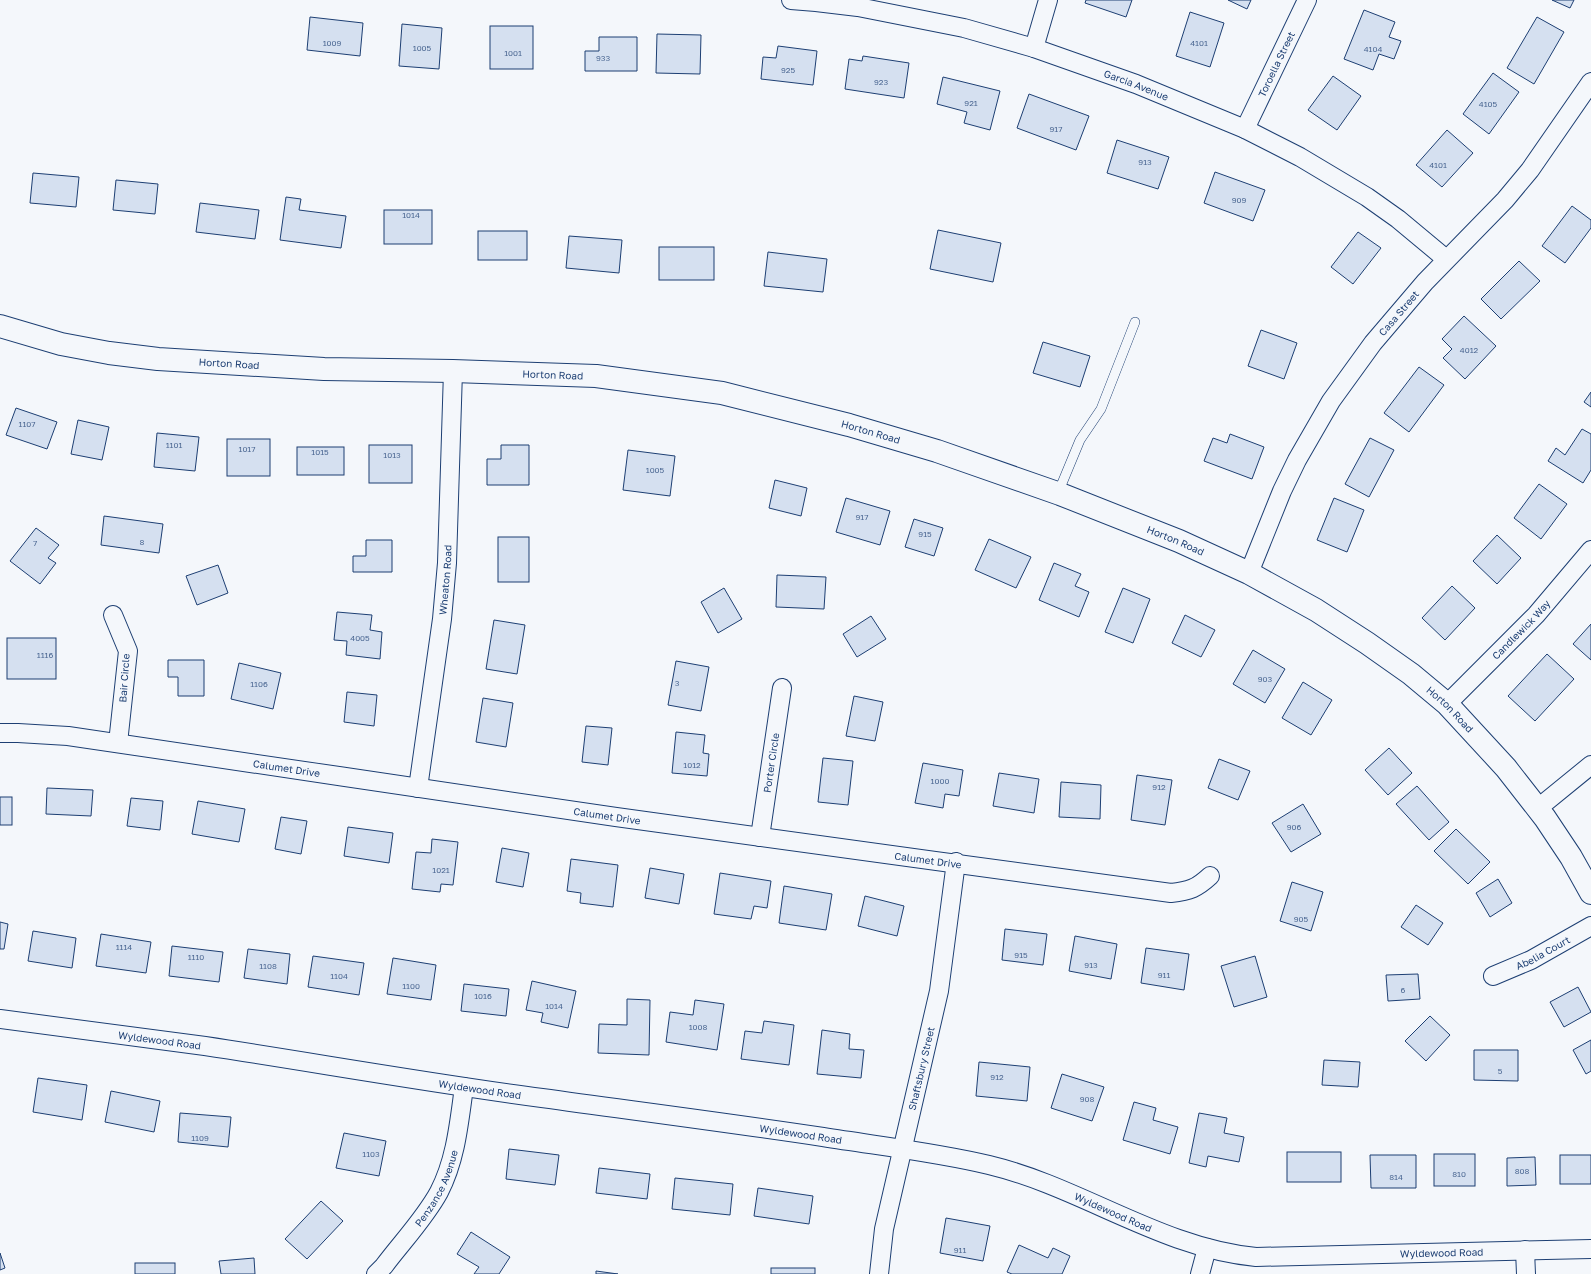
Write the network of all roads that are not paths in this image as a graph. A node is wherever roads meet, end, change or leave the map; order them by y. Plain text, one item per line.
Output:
1 (792, 0) edge
2 (1048, 0) edge
3 (1307, 0) edge
4 (841, 3) edge
5 (1034, 48) junction
6 (1591, 82) edge
7 (1245, 129) junction
8 (1446, 259) junction
9 (1135, 322) dead end
10 (0, 326) edge
11 (453, 371) junction
12 (1058, 493) junction
13 (1591, 550) edge
14 (1249, 573) junction
15 (113, 614) dead end
16 (782, 688) dead end
17 (1447, 704) junction
18 (0, 733) edge
19 (118, 743) junction
20 (1591, 764) edge
21 (418, 788) junction
22 (1537, 809) junction
23 (760, 837) junction
24 (956, 862) junction
25 (1210, 876) dead end
26 (1591, 893) edge
27 (1591, 926) edge
28 (1493, 976) dead end
29 (0, 1019) edge
30 (464, 1087) junction
31 (902, 1149) junction
32 (1207, 1248) junction
33 (1591, 1249) edge
34 (1525, 1250) junction
35 (384, 1271) edge
36 (879, 1274) edge
37 (1200, 1274) edge
38 (1526, 1274) edge

1 - 4 street, Garcia Avenue
2 - 5 street
3 - 7 street, Toroella Street
4 - 5 street, Garcia Avenue
5 - 7 street, Garcia Avenue
6 - 8 street, Casa Street
7 - 8 street, Garcia Avenue
8 - 14 street, Casa Street
9 - 12 lane
10 - 11 street, Horton Road
11 - 12 street, Horton Road
11 - 21 street, Wheaton Road
12 - 14 street, Horton Road
13 - 17 street, Candlewick Way
14 - 17 street, Horton Road
15 - 19 street, Bair Circle
16 - 23 street, Porter Circle
17 - 22 street, Horton Road
18 - 19 street, Calumet Drive
19 - 21 street, Calumet Drive
20 - 22 street
21 - 23 street, Calumet Drive
22 - 26 street, Horton Road
23 - 24 street, Calumet Drive
24 - 25 street, Calumet Drive
24 - 31 street, Shaftsbury Street
27 - 28 street, Abelia Court
29 - 30 street, Wyldewood Road
30 - 31 street, Wyldewood Road
30 - 35 street, Penzance Avenue
31 - 32 street, Wyldewood Road
31 - 36 street, Shaftsbury Street
32 - 34 street, Wyldewood Road
32 - 37 street
33 - 34 street, Wyldewood Road
34 - 38 street

